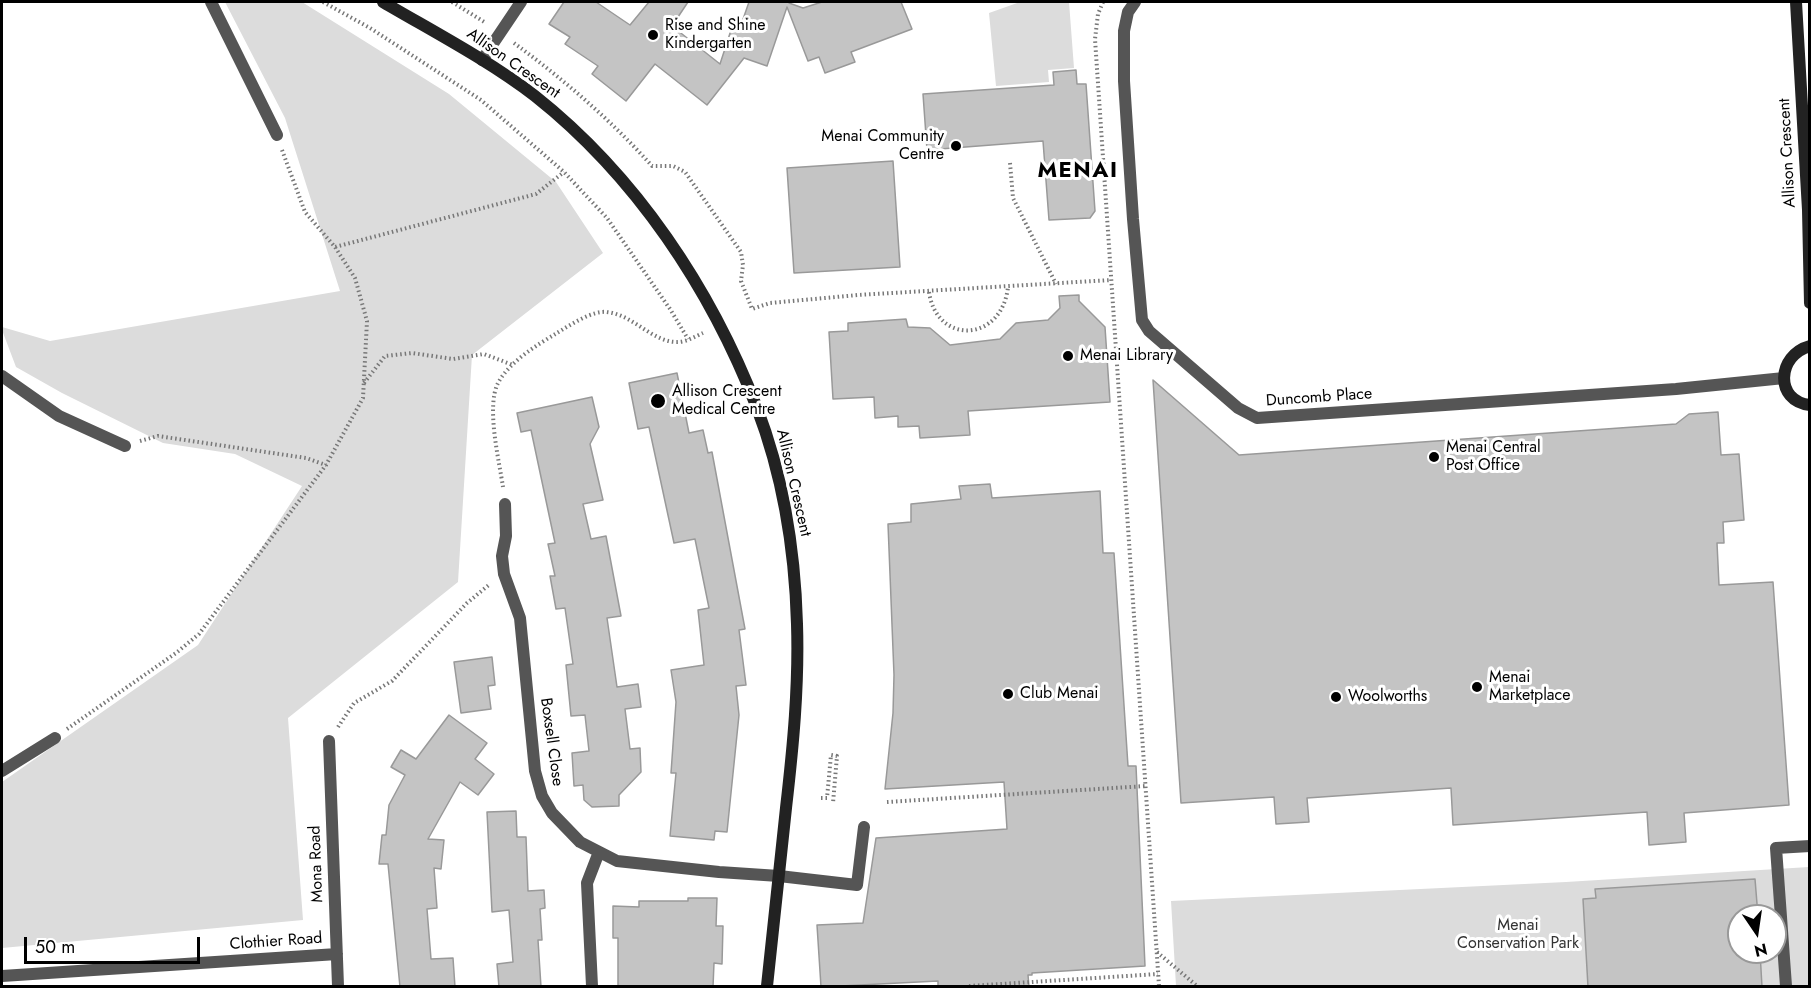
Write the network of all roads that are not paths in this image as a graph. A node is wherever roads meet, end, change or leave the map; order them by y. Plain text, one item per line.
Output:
1 (211, 2) edge
2 (383, 2) edge
3 (521, 2) edge
4 (1135, 2) edge
5 (1796, 2) edge
6 (482, 60) junction
7 (277, 135) road end
8 (1809, 303) edge
9 (1809, 346) edge
10 (2, 376) edge
11 (1784, 378) junction
12 (1809, 405) edge
13 (125, 446) road end
14 (505, 504) road end
15 (55, 738) road end
16 (329, 741) road end
17 (2, 771) edge
18 (864, 827) dead end
19 (1809, 846) edge
20 (599, 852) junction
21 (779, 876) junction
22 (337, 954) junction
23 (2, 976) edge
24 (338, 987) edge
25 (592, 987) edge
26 (767, 987) edge
27 (1786, 987) edge

1 - 7 street
2 - 6 street, Allison Crescent
3 - 6 street
4 - 11 street, Duncomb Place
5 - 8 street, Allison Crescent
6 - 21 street, Allison Crescent
9 - 11 street
10 - 13 street
11 - 12 street
14 - 20 street, Boxsell Close
15 - 17 street
16 - 22 street, Mona Road
18 - 21 street, Boxsell Close
19 - 27 street
20 - 21 street, Boxsell Close
20 - 25 street
21 - 26 street, Allison Crescent
22 - 23 street, Clothier Road
22 - 24 street, Mona Road

